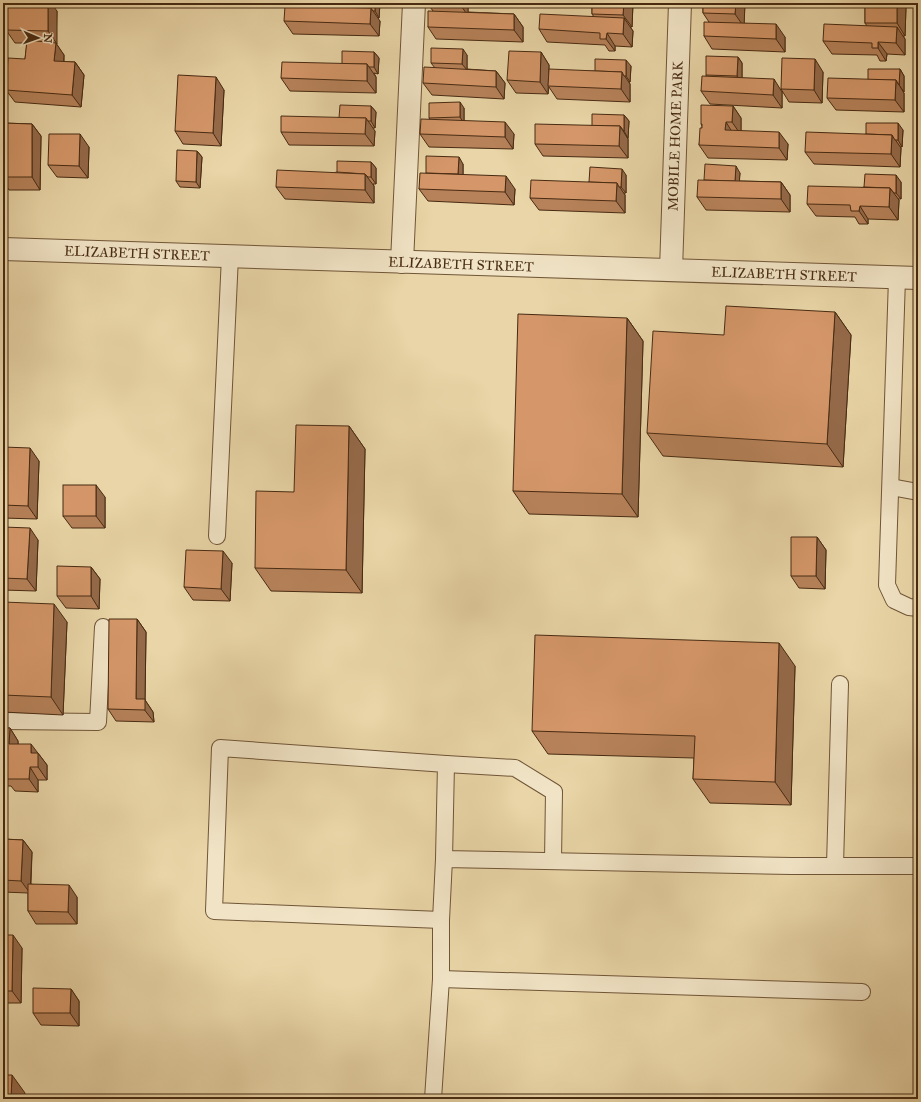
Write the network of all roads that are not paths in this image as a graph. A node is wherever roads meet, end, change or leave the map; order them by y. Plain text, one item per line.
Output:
1 (414, 3) edge
2 (680, 3) edge
3 (3, 249) edge
4 (230, 256) junction
5 (402, 262) junction
6 (671, 270) junction
7 (908, 278) edge
8 (891, 487) junction
9 (918, 492) edge
10 (217, 536) dead end
11 (918, 608) edge
12 (103, 627) dead end
13 (840, 684) dead end
14 (3, 722) edge
15 (446, 764) junction
16 (444, 859) junction
17 (553, 861) junction
18 (835, 866) junction
19 (918, 866) edge
20 (441, 920) junction
21 (441, 979) junction
22 (862, 992) dead end
23 (434, 1099) edge

1 - 5 street
2 - 6 street, MOBILE HOME PARK
3 - 4 street, ELIZABETH STREET
4 - 5 street, ELIZABETH STREET
4 - 10 lane
5 - 6 street, ELIZABETH STREET
6 - 7 street, ELIZABETH STREET
7 - 8 lane
8 - 9 lane
8 - 11 lane
12 - 14 lane
13 - 18 lane
15 - 16 lane
15 - 17 lane
15 - 20 lane
16 - 17 lane
16 - 20 lane
17 - 18 lane
18 - 19 lane
20 - 21 lane
21 - 22 lane
21 - 23 lane

